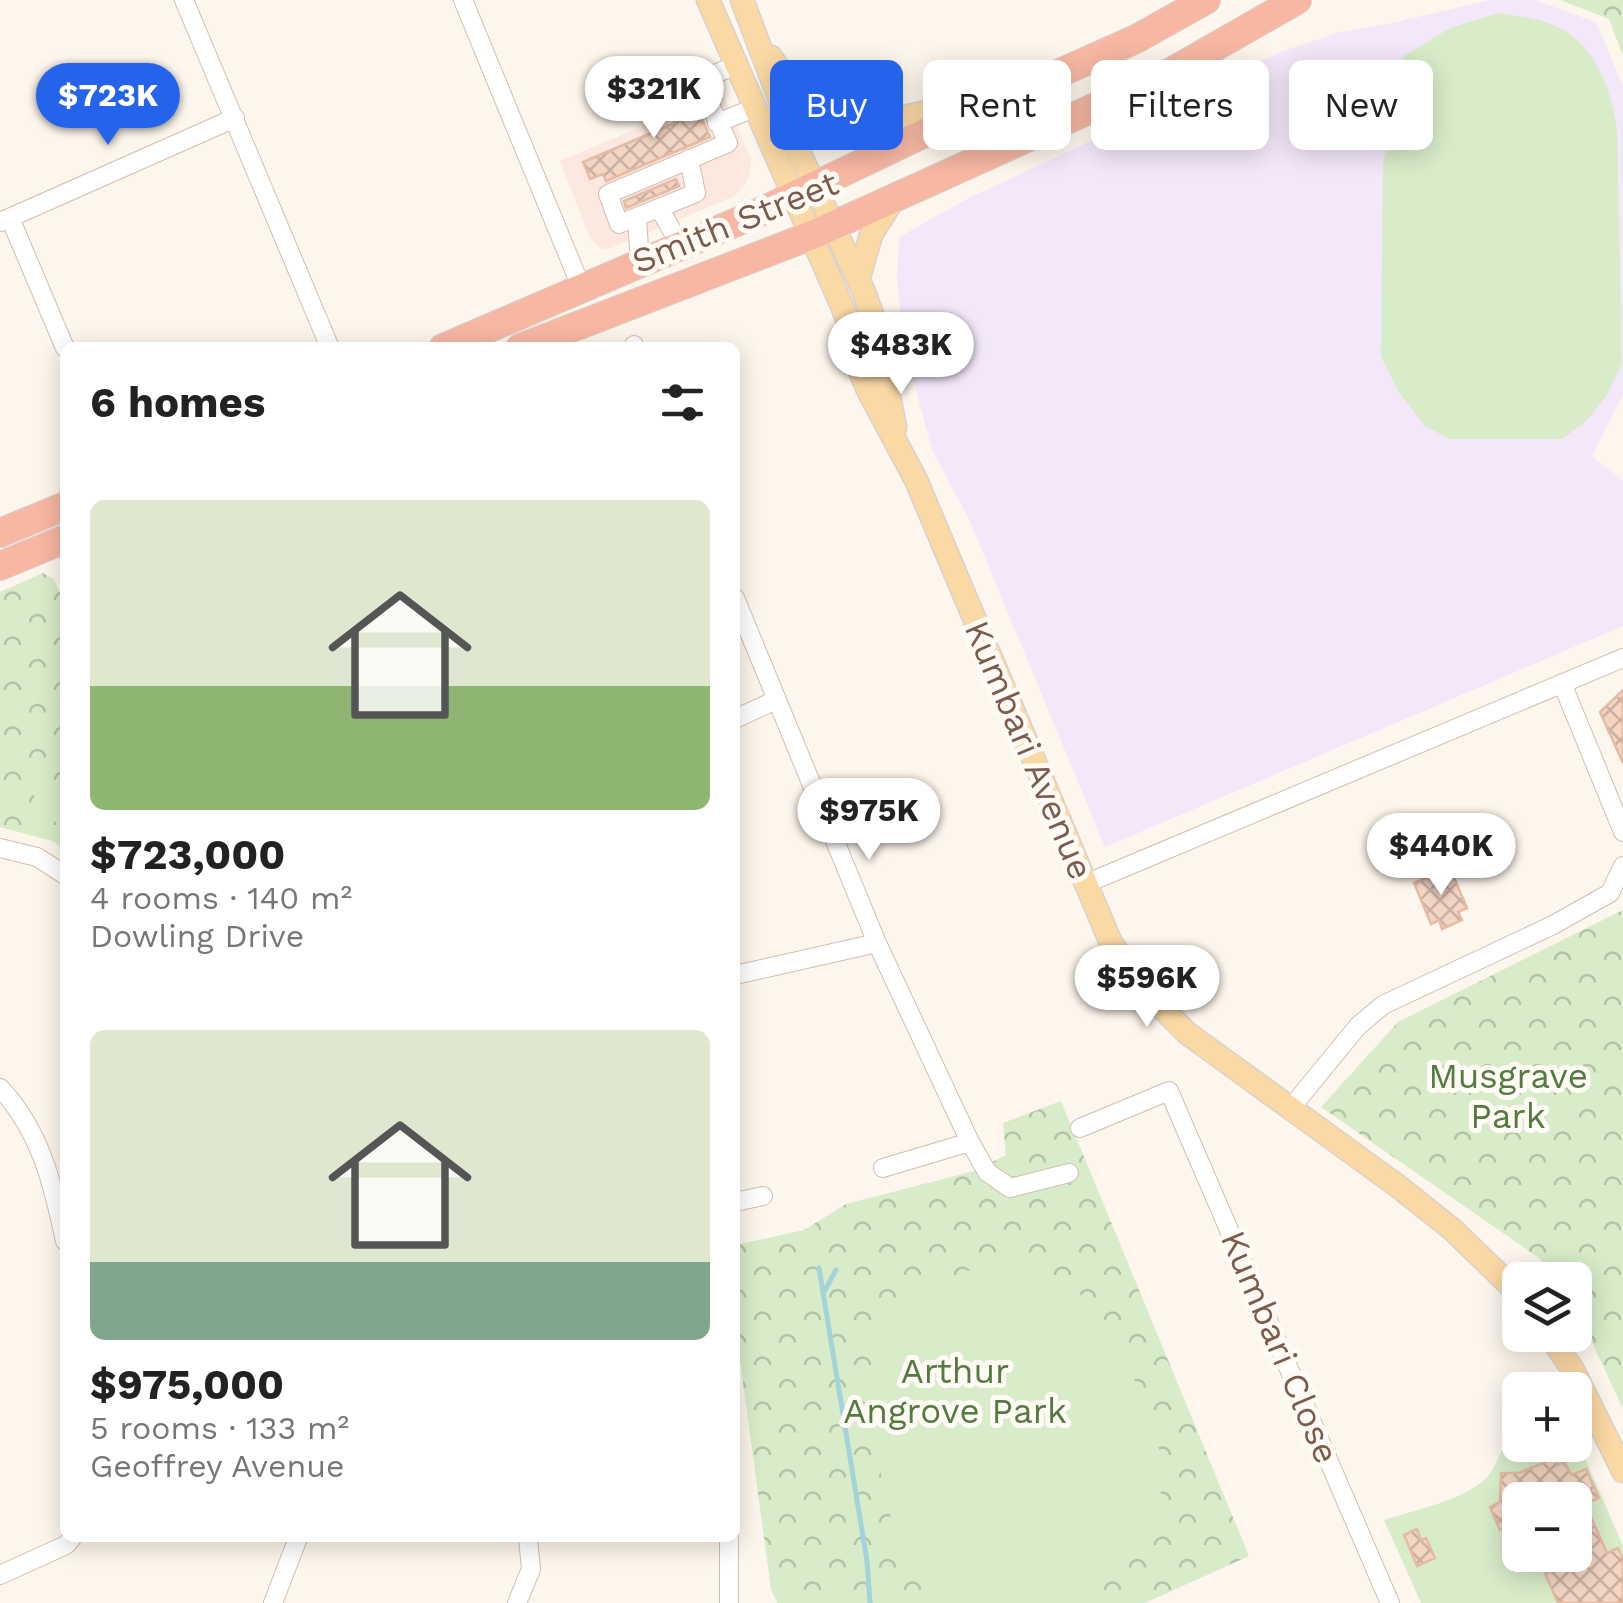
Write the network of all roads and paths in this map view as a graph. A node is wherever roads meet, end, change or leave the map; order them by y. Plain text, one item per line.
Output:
1 (184, 0) edge
2 (463, 0) edge
3 (708, 0) edge
4 (742, 0) edge
5 (1206, 0) edge
6 (1298, 0) edge
7 (754, 28) junction
8 (736, 65) junction
9 (1071, 68) edge
10 (754, 108) junction
11 (923, 112) edge
12 (235, 118) junction
13 (716, 123) junction
14 (923, 134) edge
15 (690, 159) junction
16 (804, 191) junction
17 (896, 196) junction
18 (659, 208) junction
19 (637, 217) junction
20 (5, 220) edge
21 (822, 231) junction
22 (681, 246) junction
23 (640, 264) junction
24 (858, 278) junction
25 (582, 289) junction
26 (63, 342) edge
27 (328, 342) edge
28 (457, 342) edge
29 (535, 342) edge
30 (899, 444) junction
31 (60, 508) edge
32 (0, 533) edge
33 (60, 546) edge
34 (0, 566) edge
35 (740, 610) edge
36 (1623, 658) edge
37 (1562, 682) junction
38 (776, 700) junction
39 (740, 718) edge
40 (1623, 832) edge
41 (0, 848) edge
42 (1623, 866) edge
43 (60, 872) edge
44 (1085, 884) junction
45 (877, 943) junction
46 (740, 975) edge
47 (0, 1088) edge
48 (1290, 1108) junction
49 (1080, 1128) dead end
50 (970, 1142) junction
51 (883, 1168) dead end
52 (1069, 1173) dead end
53 (763, 1196) dead end
54 (740, 1201) edge
55 (60, 1221) edge
56 (1502, 1278) edge
57 (1561, 1352) edge
58 (1623, 1471) edge
59 (69, 1542) edge
60 (296, 1542) edge
61 (528, 1542) edge
62 (729, 1542) edge
63 (0, 1575) edge
64 (732, 1600) edge
65 (273, 1603) edge
66 (517, 1603) edge
67 (1390, 1603) edge

1 - 12 street
2 - 25 street
3 - 8 main road, Kumbari Avenue
4 - 7 main road, Kumbari Avenue
5 - 9 highway, Smith Street
6 - 17 highway, Smith Street
7 - 11 main road
7 - 16 main road, Kumbari Avenue
8 - 10 main road, Kumbari Avenue
8 - 13 street
10 - 13 street
10 - 16 main road, Kumbari Avenue
12 - 20 street
12 - 27 street
13 - 15 street
14 - 16 highway, Smith Street
15 - 18 street
15 - 19 street
16 - 21 main road, Kumbari Avenue
16 - 22 highway, Smith Street
17 - 21 highway, Smith Street
17 - 24 main road
18 - 19 street
18 - 22 street
19 - 23 street
20 - 26 street
21 - 24 main road, Kumbari Avenue
21 - 29 highway, Smith Street
21 - 30 main road, Kumbari Avenue
22 - 23 highway, Smith Street
23 - 25 highway, Smith Street
24 - 30 main road, Kumbari Avenue
25 - 28 highway, Smith Street
30 - 44 main road, Kumbari Avenue
31 - 32 highway
33 - 34 highway
35 - 38 street
36 - 37 street
37 - 40 street
37 - 44 street
38 - 39 street
38 - 45 street
41 - 43 street
42 - 48 street
44 - 48 main road, Kumbari Avenue
45 - 46 street
45 - 50 street
47 - 55 street
48 - 56 main road, Kumbari Avenue
49 - 67 street, Kumbari Close
50 - 51 street
50 - 52 street
53 - 54 street
57 - 58 main road
59 - 63 street
60 - 65 street
61 - 66 street
62 - 64 street

